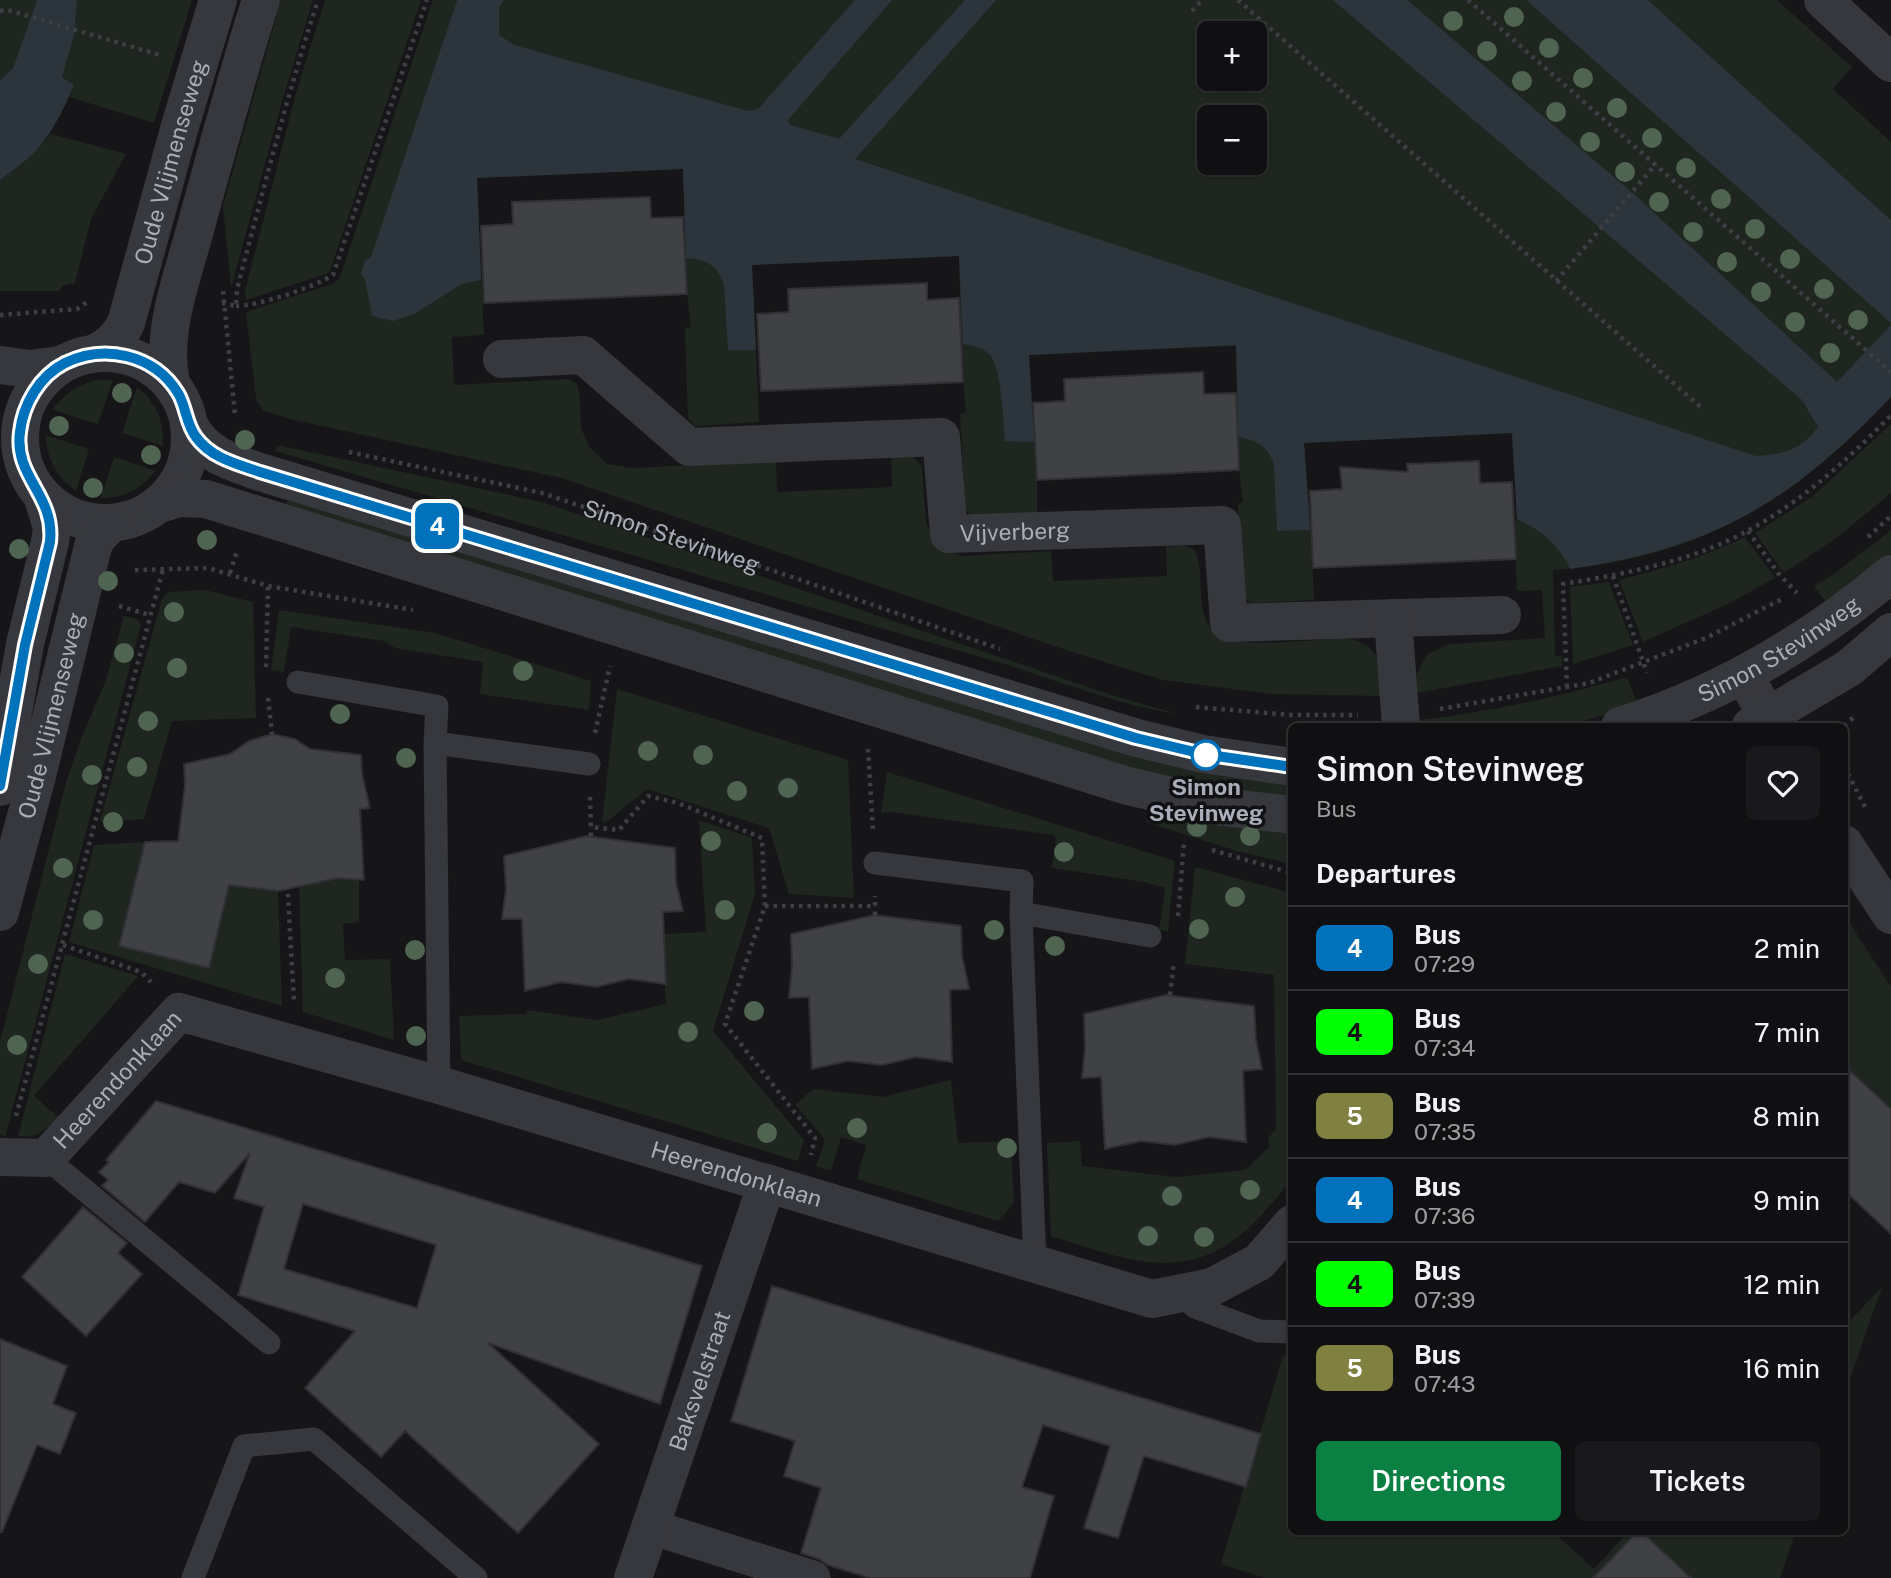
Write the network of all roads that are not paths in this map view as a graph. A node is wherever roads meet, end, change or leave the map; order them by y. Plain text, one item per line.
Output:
1 (218, 0) edge
2 (261, 0) edge
3 (1823, 0) edge
4 (1891, 63) edge
5 (96, 353) junction
6 (502, 359) dead end
7 (0, 365) edge
8 (60, 365) junction
9 (171, 383) junction
10 (189, 425) junction
11 (10, 440) edge
12 (43, 498) junction
13 (159, 504) junction
14 (111, 523) junction
15 (1891, 574) edge
16 (1502, 615) dead end
17 (1394, 618) junction
18 (1891, 632) edge
19 (1744, 675) junction
20 (298, 682) road end
21 (1401, 721) edge
22 (1629, 723) edge
23 (1764, 723) edge
24 (435, 743) junction
25 (589, 764) road end
26 (1288, 766) edge
27 (0, 787) edge
28 (1288, 815) edge
29 (1848, 850) edge
30 (875, 863) dead end
31 (0, 912) edge
32 (1021, 913) junction
33 (1891, 915) edge
34 (1150, 936) road end
35 (439, 1085) junction
36 (2, 1158) edge
37 (46, 1158) junction
38 (766, 1183) junction
39 (1288, 1229) edge
40 (1035, 1264) junction
41 (1182, 1294) junction
42 (1288, 1332) edge
43 (269, 1343) dead end
44 (651, 1527) junction
45 (193, 1578) edge
46 (476, 1578) edge
47 (634, 1578) edge
48 (813, 1578) edge

1 - 5 street, Oude Vlijmenseweg
2 - 9 street, Oude Vlijmenseweg
3 - 4 street
5 - 8 street
5 - 9 street
6 - 17 street, Vijverberg
7 - 8 street
8 - 11 street
9 - 10 street
10 - 13 street
10 - 26 street
11 - 12 street
12 - 14 street
12 - 27 street, Oude Vlijmenseweg
13 - 14 street
13 - 28 street
14 - 31 street, Oude Vlijmenseweg
15 - 19 street, Simon Stevinweg
16 - 17 street, Vijverberg
17 - 21 street
18 - 23 street, Simon Stevinweg
19 - 22 street, Simon Stevinweg
19 - 23 street
20 - 24 lane
24 - 25 lane
24 - 35 lane
29 - 33 street
30 - 32 lane
32 - 34 lane
32 - 40 lane
35 - 37 street, Heerendonklaan
35 - 38 street, Heerendonklaan
36 - 37 street, Heerendonklaan
37 - 43 lane
38 - 40 street, Heerendonklaan
38 - 44 street, Baksvelstraat
39 - 41 street, Heerendonklaan
40 - 41 street, Heerendonklaan
41 - 42 lane
44 - 47 street, Baksvelstraat
44 - 48 street
45 - 46 lane

